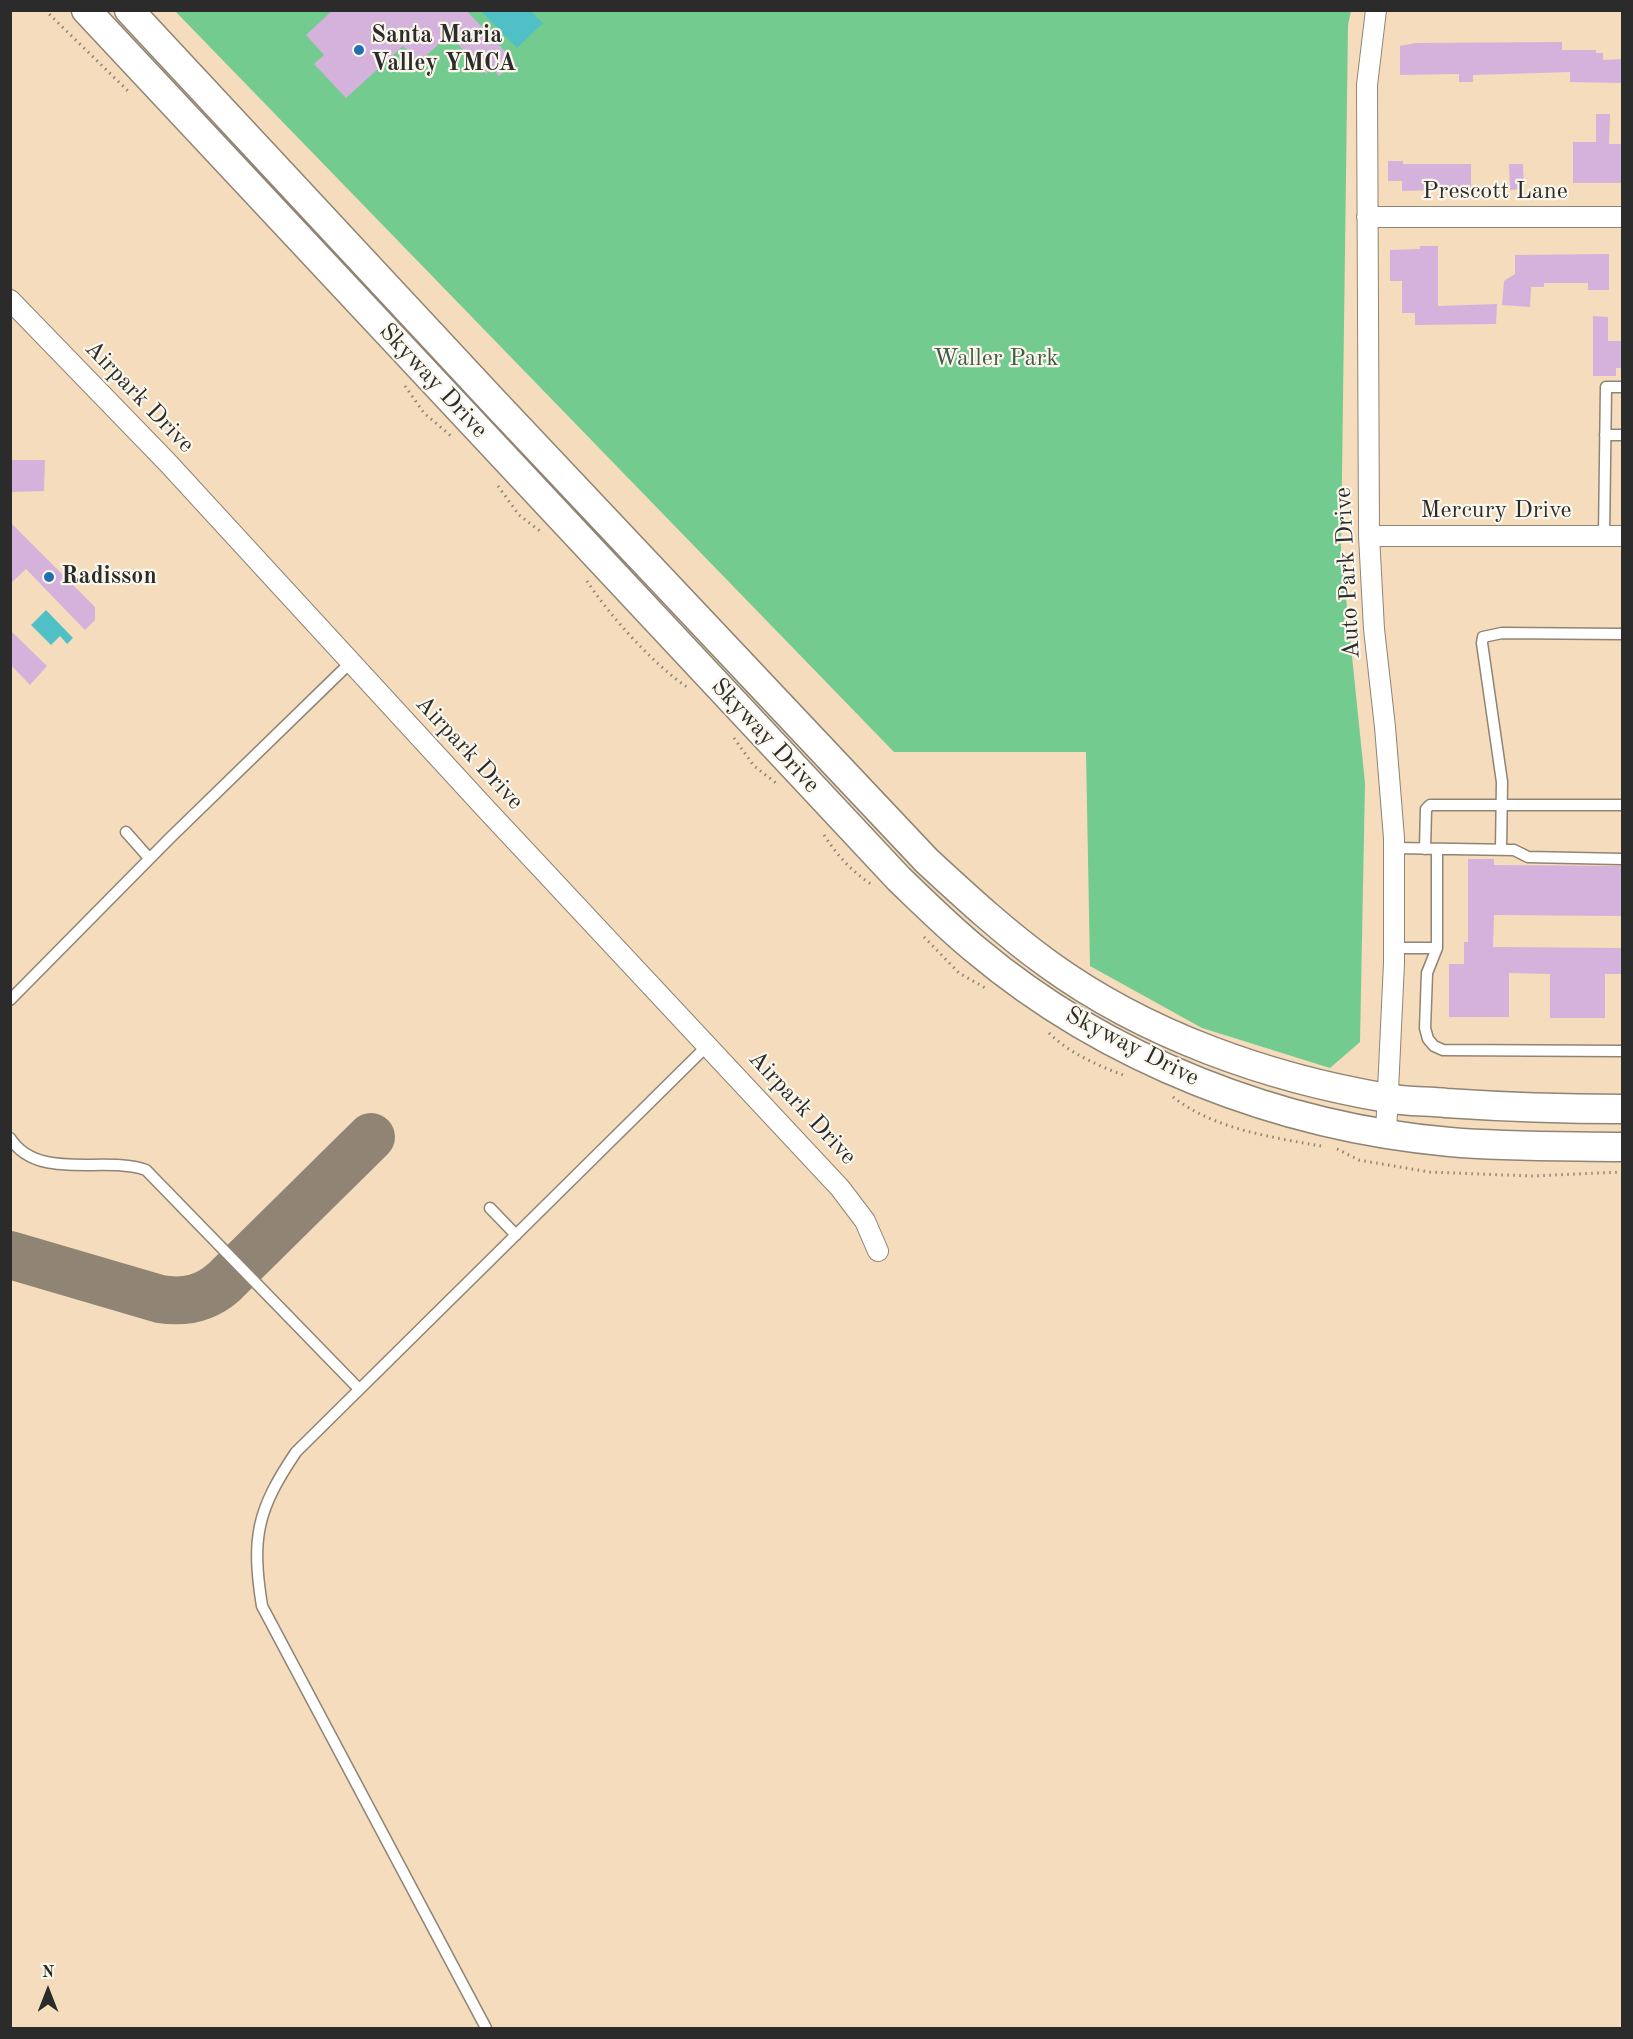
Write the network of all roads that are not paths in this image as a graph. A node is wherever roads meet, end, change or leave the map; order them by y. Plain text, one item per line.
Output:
1 (86, 10) edge
2 (129, 10) edge
3 (1376, 10) edge
4 (1367, 217) junction
5 (1623, 217) edge
6 (10, 300) edge
7 (1623, 387) edge
8 (1605, 435) junction
9 (1623, 435) edge
10 (1369, 536) junction
11 (1613, 536) edge
12 (1623, 634) edge
13 (351, 662) junction
14 (1502, 804) junction
15 (1623, 806) edge
16 (126, 832) dead end
17 (1394, 848) junction
18 (1425, 849) junction
19 (1437, 849) junction
20 (1501, 850) junction
21 (149, 858) junction
22 (1623, 859) edge
23 (1394, 948) junction
24 (1437, 948) junction
25 (10, 1000) edge
26 (708, 1045) junction
27 (1623, 1051) edge
28 (1388, 1099) junction
29 (1623, 1109) edge
30 (1386, 1133) junction
31 (10, 1138) edge
32 (1623, 1147) edge
33 (490, 1208) dead end
34 (516, 1235) junction
35 (878, 1251) dead end
36 (359, 1389) junction
37 (486, 2028) edge

1 - 30 main road, Skyway Drive
2 - 28 main road, Skyway Drive
3 - 4 street, Auto Park Drive
4 - 5 street, Prescott Lane
4 - 10 street, Auto Park Drive
6 - 13 street, Airpark Drive
7 - 8 lane
8 - 9 lane
8 - 11 lane
10 - 11 street, Mercury Drive
10 - 17 street, Auto Park Drive
12 - 14 lane
13 - 21 lane
13 - 26 street, Airpark Drive
14 - 15 lane
14 - 18 lane
14 - 20 lane
16 - 21 lane
17 - 18 lane
17 - 23 street, Auto Park Drive
18 - 19 lane
19 - 20 lane
19 - 24 lane
20 - 22 lane
21 - 25 lane
23 - 24 lane
23 - 28 street, Auto Park Drive
24 - 27 lane
26 - 34 lane
26 - 35 street, Airpark Drive
28 - 29 main road, Skyway Drive
28 - 30 street, Auto Park Drive
30 - 32 main road, Skyway Drive
31 - 36 lane
33 - 34 lane
34 - 36 lane
36 - 37 lane

